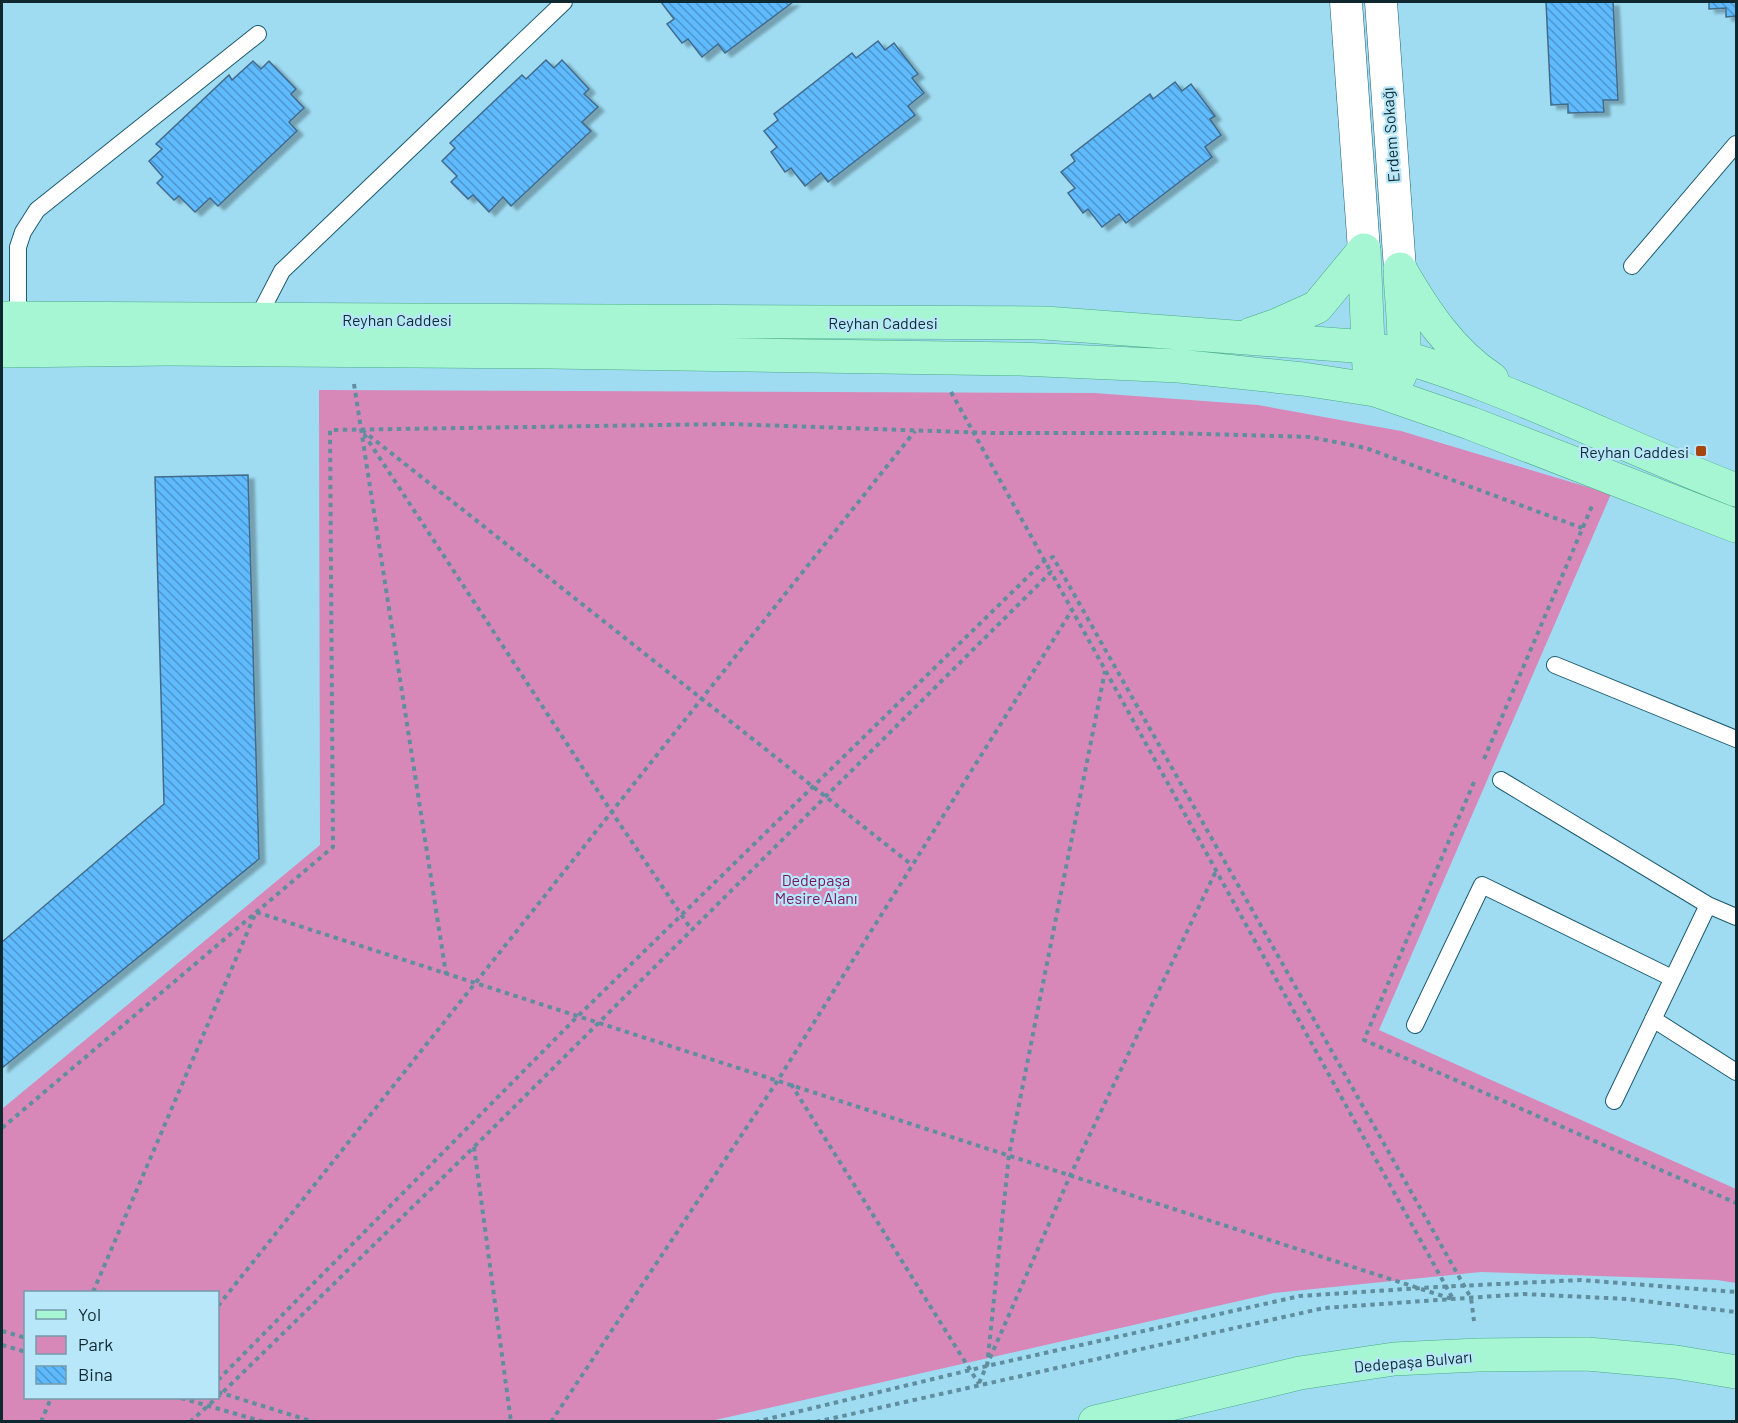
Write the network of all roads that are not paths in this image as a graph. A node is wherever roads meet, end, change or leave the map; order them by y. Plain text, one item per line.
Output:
1 (564, 2) edge
2 (1346, 2) edge
3 (1381, 2) edge
4 (258, 33) dead end
5 (1737, 144) edge
6 (1364, 250) junction
7 (1632, 266) dead end
8 (1400, 269) junction
9 (10, 318) edge
10 (257, 318) junction
11 (1242, 336) junction
12 (1367, 347) junction
13 (247, 350) junction
14 (11, 351) edge
15 (1404, 356) junction
16 (1375, 390) junction
17 (1529, 404) junction
18 (1737, 490) edge
19 (1737, 526) edge
20 (1555, 665) dead end
21 (1737, 739) edge
22 (1501, 780) dead end
23 (1708, 905) junction
24 (1737, 917) edge
25 (1672, 978) junction
26 (1653, 1019) junction
27 (1415, 1025) dead end
28 (1737, 1072) edge
29 (1614, 1101) dead end
30 (1737, 1372) edge
31 (1095, 1422) edge

1 - 10 lane
2 - 6 street, Erdem Sokağı
3 - 8 street, Erdem Sokağı
4 - 9 lane
5 - 7 lane
6 - 11 main road
6 - 12 main road
8 - 15 main road
8 - 17 main road
9 - 10 main road, Reyhan Caddesi
9 - 14 lane
10 - 11 main road, Reyhan Caddesi
10 - 13 lane
11 - 12 main road, Reyhan Caddesi
12 - 15 main road, Reyhan Caddesi
12 - 16 main road
13 - 14 main road, Reyhan Caddesi
13 - 16 main road, Reyhan Caddesi
15 - 16 main road
15 - 17 main road, Reyhan Caddesi
16 - 19 main road, Reyhan Caddesi
17 - 18 main road, Reyhan Caddesi
20 - 21 lane
22 - 23 lane
23 - 24 lane
23 - 25 lane
25 - 26 lane
25 - 27 lane
26 - 28 lane
26 - 29 lane
30 - 31 main road, Dedepaşa Bulvarı

